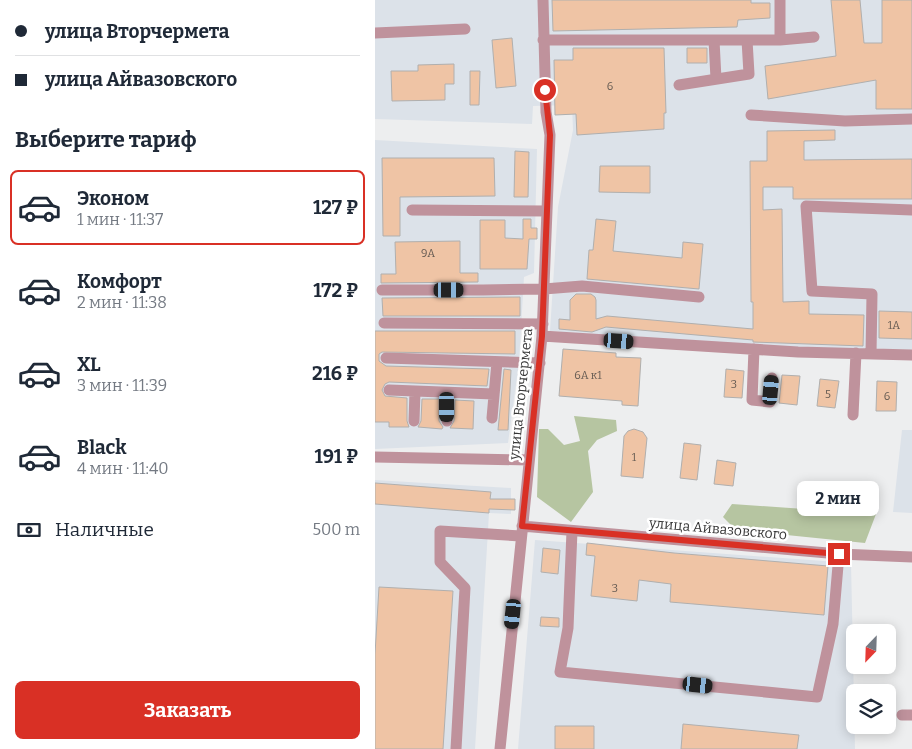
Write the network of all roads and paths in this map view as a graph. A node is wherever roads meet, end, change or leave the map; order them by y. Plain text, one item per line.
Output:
1 (543, 0) edge
2 (780, 0) edge
3 (465, 29) dead end
4 (375, 33) edge
5 (814, 37) dead end
6 (543, 40) junction
7 (714, 40) junction
8 (747, 40) junction
9 (781, 40) junction
10 (716, 79) junction
11 (679, 85) dead end
12 (751, 115) dead end
13 (912, 119) edge
14 (412, 210) dead end
15 (912, 210) edge
16 (547, 211) junction
17 (544, 289) junction
18 (383, 290) dead end
19 (699, 297) dead end
20 (384, 324) dead end
21 (543, 324) junction
22 (542, 336) junction
23 (754, 349) junction
24 (856, 353) junction
25 (871, 354) junction
26 (912, 355) edge
27 (386, 358) dead end
28 (497, 362) junction
29 (540, 363) junction
30 (773, 378) dead end
31 (389, 390) dead end
32 (415, 391) junction
33 (447, 392) junction
34 (494, 394) junction
35 (853, 414) dead end
36 (492, 418) dead end
37 (415, 421) dead end
38 (447, 421) dead end
39 (375, 457) edge
40 (529, 460) junction
41 (522, 531) junction
42 (572, 531) junction
43 (839, 554) junction
44 (912, 557) edge
45 (456, 749) edge
46 (500, 749) edge

1 - 6 street, улица Вторчермета
2 - 9 street
3 - 4 street
5 - 9 street
6 - 7 street
6 - 16 street, улица Вторчермета
7 - 8 street
7 - 10 street
8 - 9 street
8 - 10 street
10 - 11 street
12 - 13 street
14 - 16 street
15 - 25 street
16 - 17 street, улица Вторчермета
17 - 18 street
17 - 19 street
17 - 21 street, улица Вторчермета
20 - 21 street
21 - 22 street, улица Вторчермета
22 - 23 street
22 - 29 street, улица Вторчермета
23 - 24 street
23 - 30 street
24 - 25 street
24 - 35 street
25 - 26 street
27 - 28 street
28 - 29 street
28 - 34 street
29 - 40 street, улица Вторчермета
31 - 32 street
32 - 33 street
32 - 37 street
33 - 34 street
33 - 38 street
34 - 36 street
39 - 40 street
40 - 41 street, улица Вторчермета
41 - 42 street, улица Айвазовского
41 - 45 street, улица Айвазовского
41 - 46 street, улица Вторчермета
42 - 43 street, улица Айвазовского
42 - 43 street
43 - 44 street, улица Айвазовского

